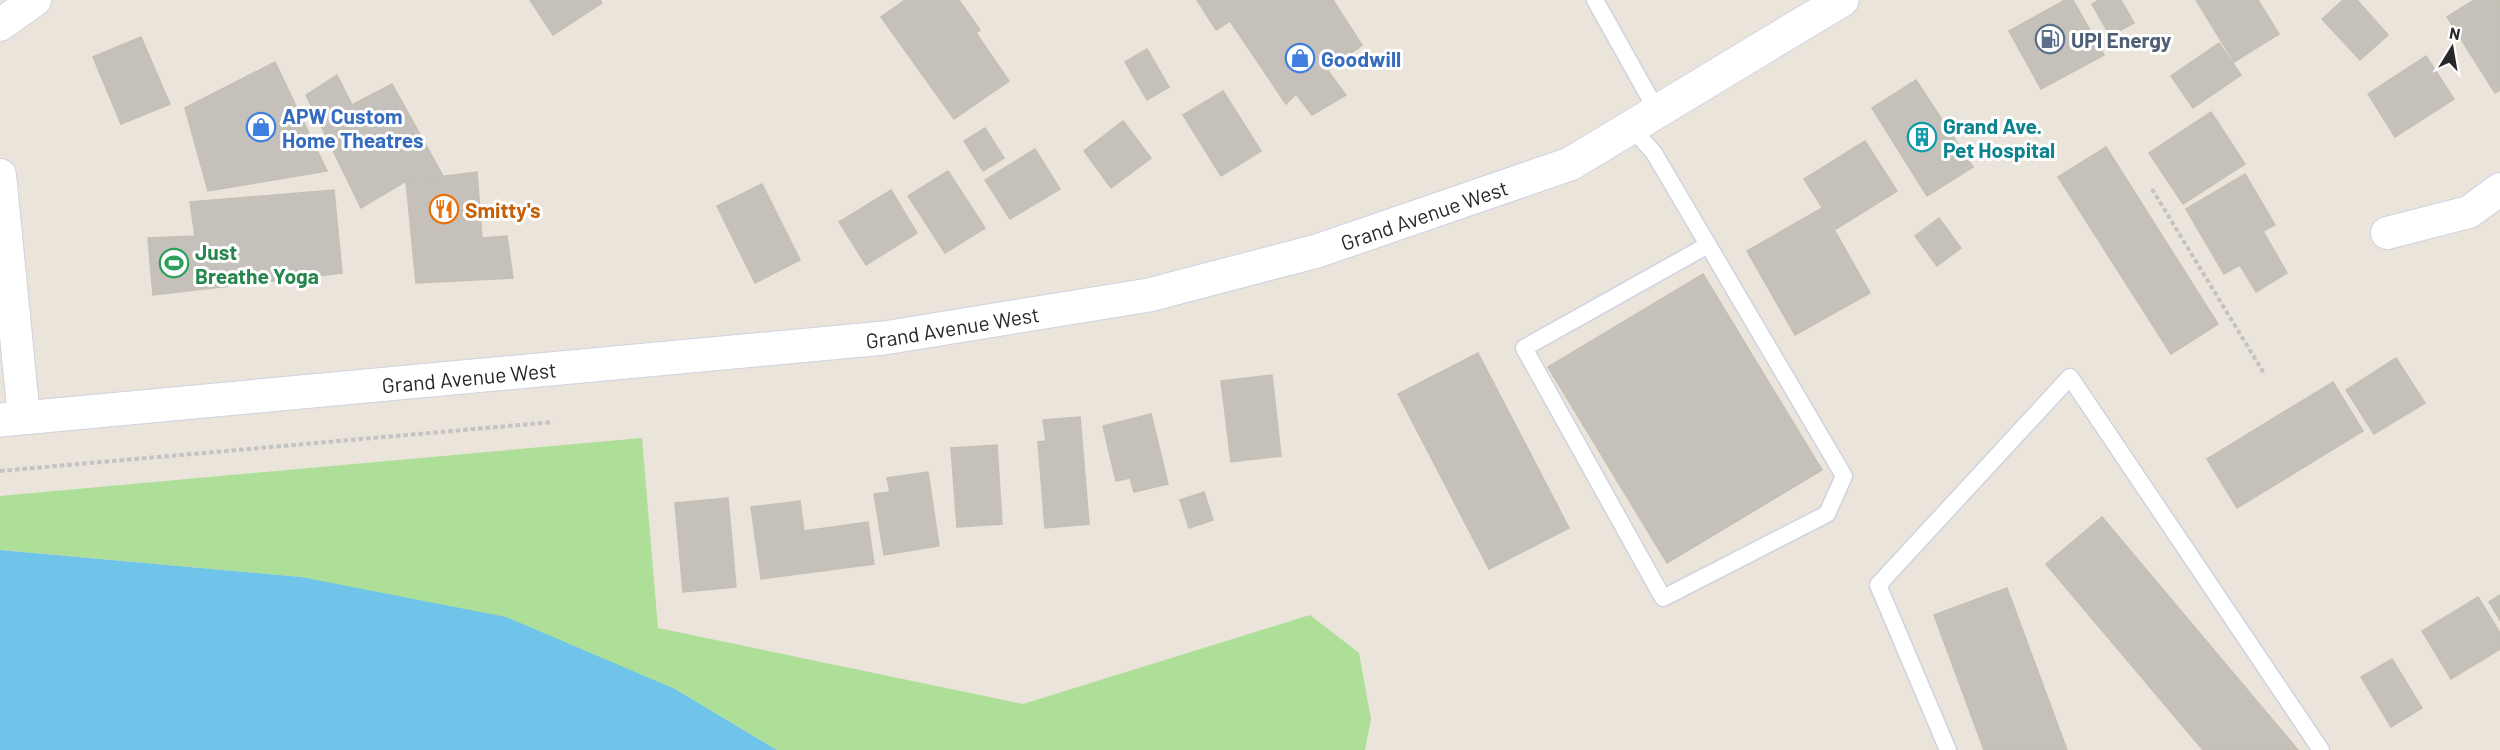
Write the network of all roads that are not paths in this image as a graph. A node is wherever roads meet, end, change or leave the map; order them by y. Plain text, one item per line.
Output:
1 (35, 0) edge
2 (1595, 0) edge
3 (1842, 0) edge
4 (0, 25) edge
5 (1644, 119) junction
6 (0, 175) edge
7 (2500, 189) edge
8 (2387, 233) dead end
9 (1708, 245) junction
10 (12, 418) edge
11 (1948, 750) edge
12 (2321, 750) edge

1 - 4 street
2 - 5 lane
3 - 5 main road, Grand Avenue West
5 - 9 lane
5 - 10 main road, Grand Avenue West
6 - 10 street
7 - 8 street
9 - 9 lane
11 - 12 lane

